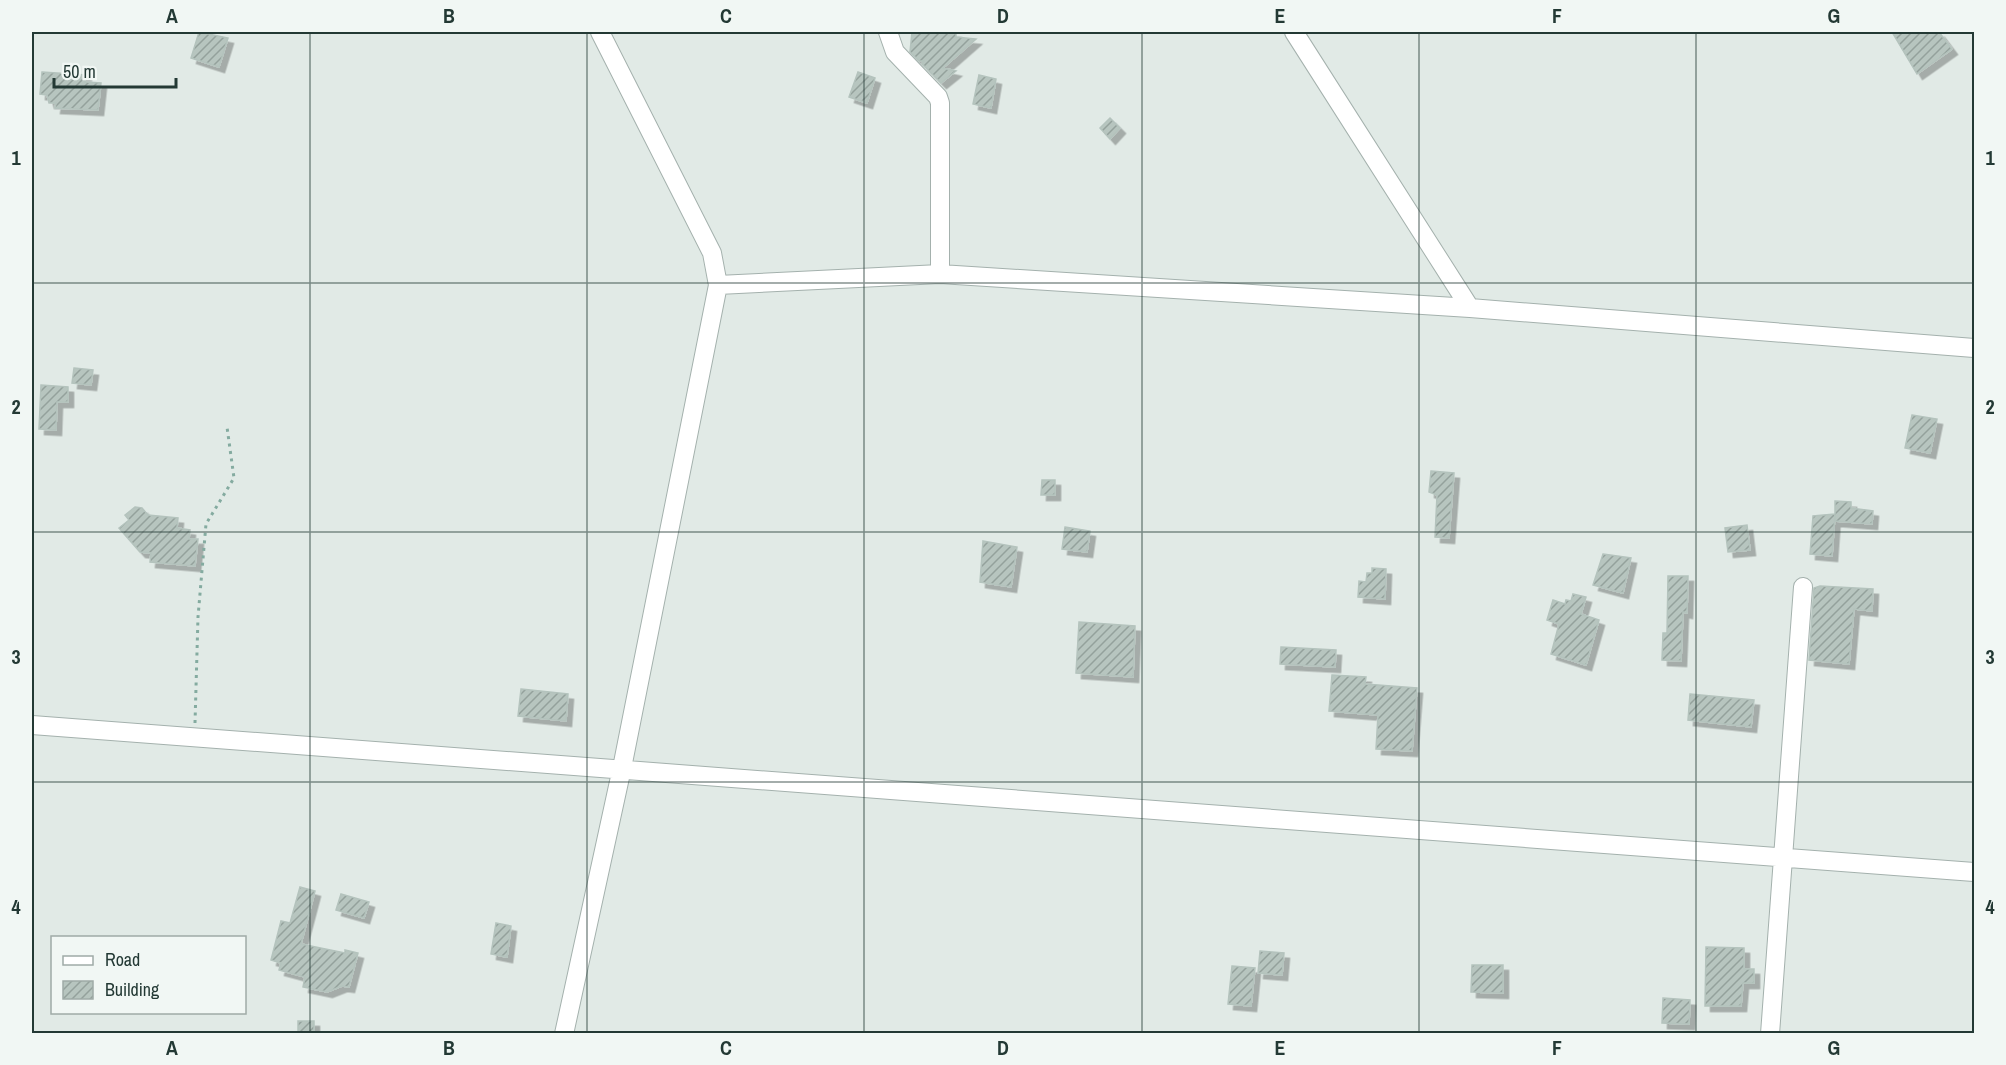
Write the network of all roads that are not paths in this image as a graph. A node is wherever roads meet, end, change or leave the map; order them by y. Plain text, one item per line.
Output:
1 (600, 32) edge
2 (888, 32) edge
3 (1294, 32) edge
4 (940, 274) junction
5 (718, 285) junction
6 (1470, 308) junction
7 (1974, 348) edge
8 (1803, 587) dead end
9 (32, 725) edge
10 (622, 768) junction
11 (1784, 856) junction
12 (1974, 872) edge
13 (564, 1034) edge
14 (1770, 1034) edge

1 - 5 street
2 - 4 street
3 - 6 street
4 - 5 street
4 - 6 street
5 - 10 street
6 - 7 street
8 - 11 street
9 - 10 street
10 - 11 street
10 - 13 street
11 - 12 street
11 - 14 street

